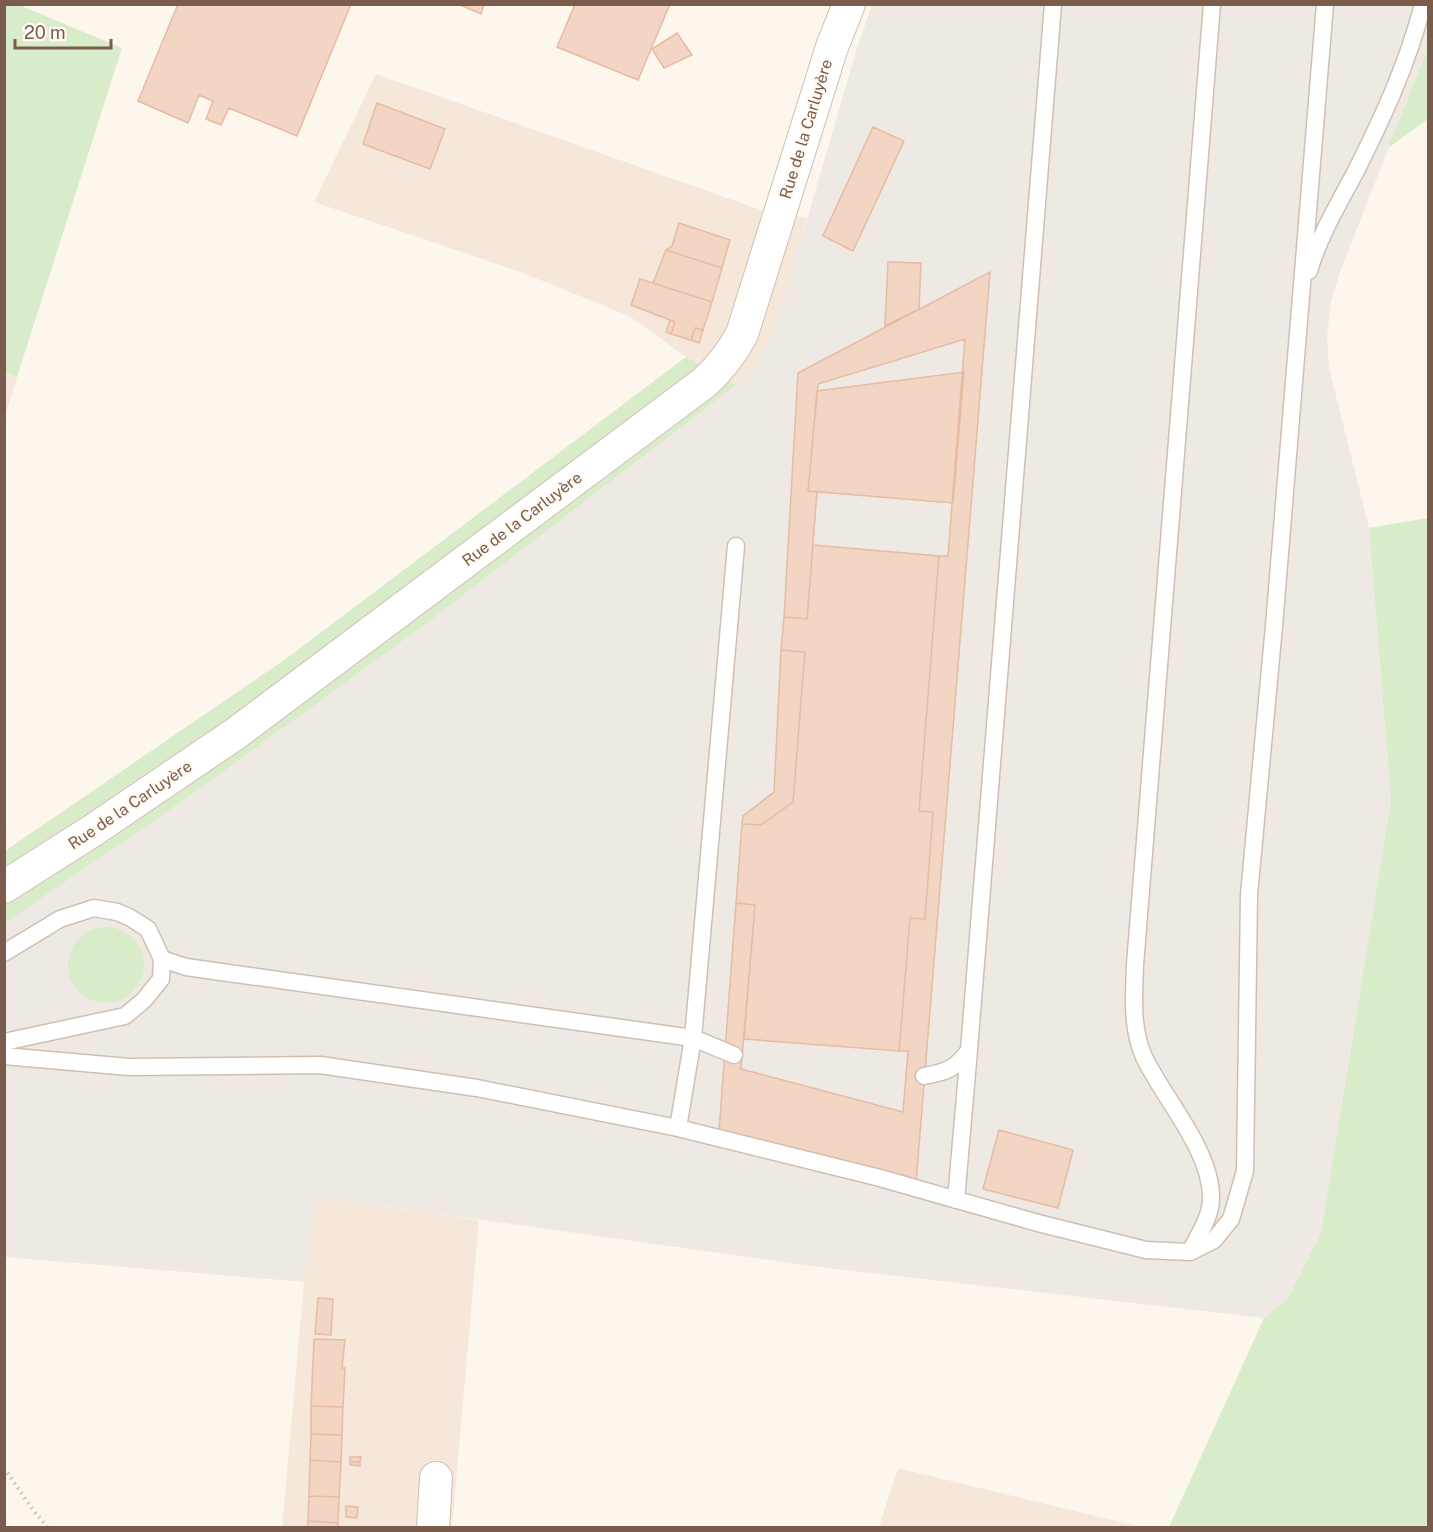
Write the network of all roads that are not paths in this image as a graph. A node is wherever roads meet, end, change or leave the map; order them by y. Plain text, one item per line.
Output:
1 (849, 4) edge
2 (1053, 4) edge
3 (1212, 4) edge
4 (1325, 4) edge
5 (1423, 4) edge
6 (1301, 298) junction
7 (736, 546) dead end
8 (4, 887) edge
9 (4, 953) edge
10 (162, 959) junction
11 (693, 1038) junction
12 (4, 1042) edge
13 (969, 1050) junction
14 (734, 1055) dead end
15 (4, 1056) edge
16 (924, 1076) dead end
17 (678, 1128) junction
18 (956, 1200) junction
19 (1190, 1252) junction
20 (436, 1478) dead end
21 (433, 1527) edge

1 - 8 street, Rue de la Carluyère
2 - 13 lane
3 - 19 lane
4 - 6 lane
5 - 6 lane
6 - 19 lane
7 - 11 lane
9 - 10 lane
10 - 11 lane
10 - 12 lane
11 - 14 lane
11 - 17 lane
13 - 16 lane
13 - 18 lane
15 - 17 lane
17 - 18 lane
18 - 19 lane
20 - 21 street

